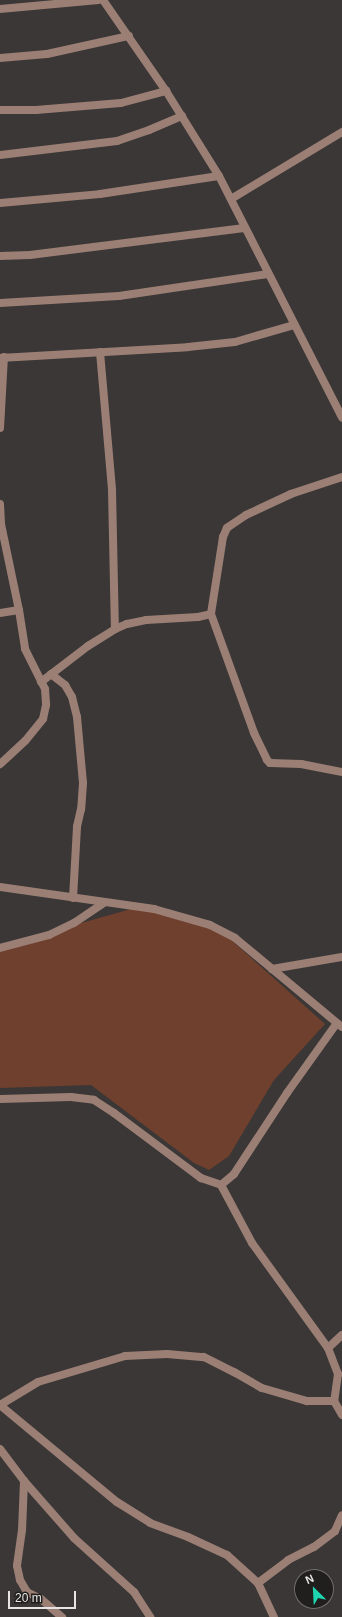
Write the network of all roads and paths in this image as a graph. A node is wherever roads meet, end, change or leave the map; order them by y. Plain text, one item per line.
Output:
1 (99, 0) edge
2 (103, 0) edge
3 (0, 9) edge
4 (129, 36) junction
5 (0, 58) edge
6 (166, 91) junction
7 (0, 110) edge
8 (182, 116) junction
9 (342, 132) edge
10 (0, 155) edge
11 (219, 176) junction
12 (231, 199) junction
13 (0, 203) edge
14 (244, 228) junction
15 (0, 256) edge
16 (268, 274) junction
17 (0, 303) edge
18 (294, 325) junction
19 (100, 352) junction
20 (2, 357) edge
21 (342, 417) edge
22 (0, 428) edge
23 (342, 477) edge
24 (0, 504) edge
25 (19, 610) junction
26 (0, 613) edge
27 (211, 614) junction
28 (114, 629) junction
29 (51, 674) junction
30 (41, 682) junction
31 (0, 764) edge
32 (342, 772) edge
33 (0, 887) edge
34 (74, 898) junction
35 (104, 903) junction
36 (0, 948) edge
37 (342, 957) edge
38 (272, 969) junction
39 (340, 1025) edge
40 (0, 1099) edge
41 (221, 1185) junction
42 (342, 1335) edge
43 (328, 1348) junction
44 (334, 1400) junction
45 (0, 1405) edge
46 (342, 1415) edge
47 (0, 1448) edge
48 (24, 1481) junction
49 (342, 1515) edge
50 (258, 1583) junction
51 (62, 1617) edge
52 (150, 1617) edge
53 (274, 1617) edge

1 - 3 street
2 - 4 street
4 - 5 street
4 - 6 street
6 - 7 street
6 - 8 street
8 - 10 street
8 - 11 street
9 - 12 street
11 - 12 street
11 - 13 street
12 - 14 street
14 - 15 street
14 - 16 street
16 - 17 street
16 - 18 street
18 - 19 street
18 - 21 street
19 - 20 street
19 - 28 street
20 - 22 street
23 - 27 street
24 - 25 street
25 - 26 street
25 - 30 street
27 - 28 street
27 - 32 street
28 - 29 street
29 - 30 street
29 - 34 street
30 - 31 street
33 - 34 street
34 - 35 street
35 - 36 street
35 - 38 street
37 - 38 street
38 - 39 street
39 - 41 street
40 - 41 street
41 - 43 street
42 - 43 street
43 - 44 street
44 - 45 street
44 - 46 street
45 - 50 street
47 - 48 street
48 - 51 street
48 - 52 street
49 - 50 street
50 - 53 street

